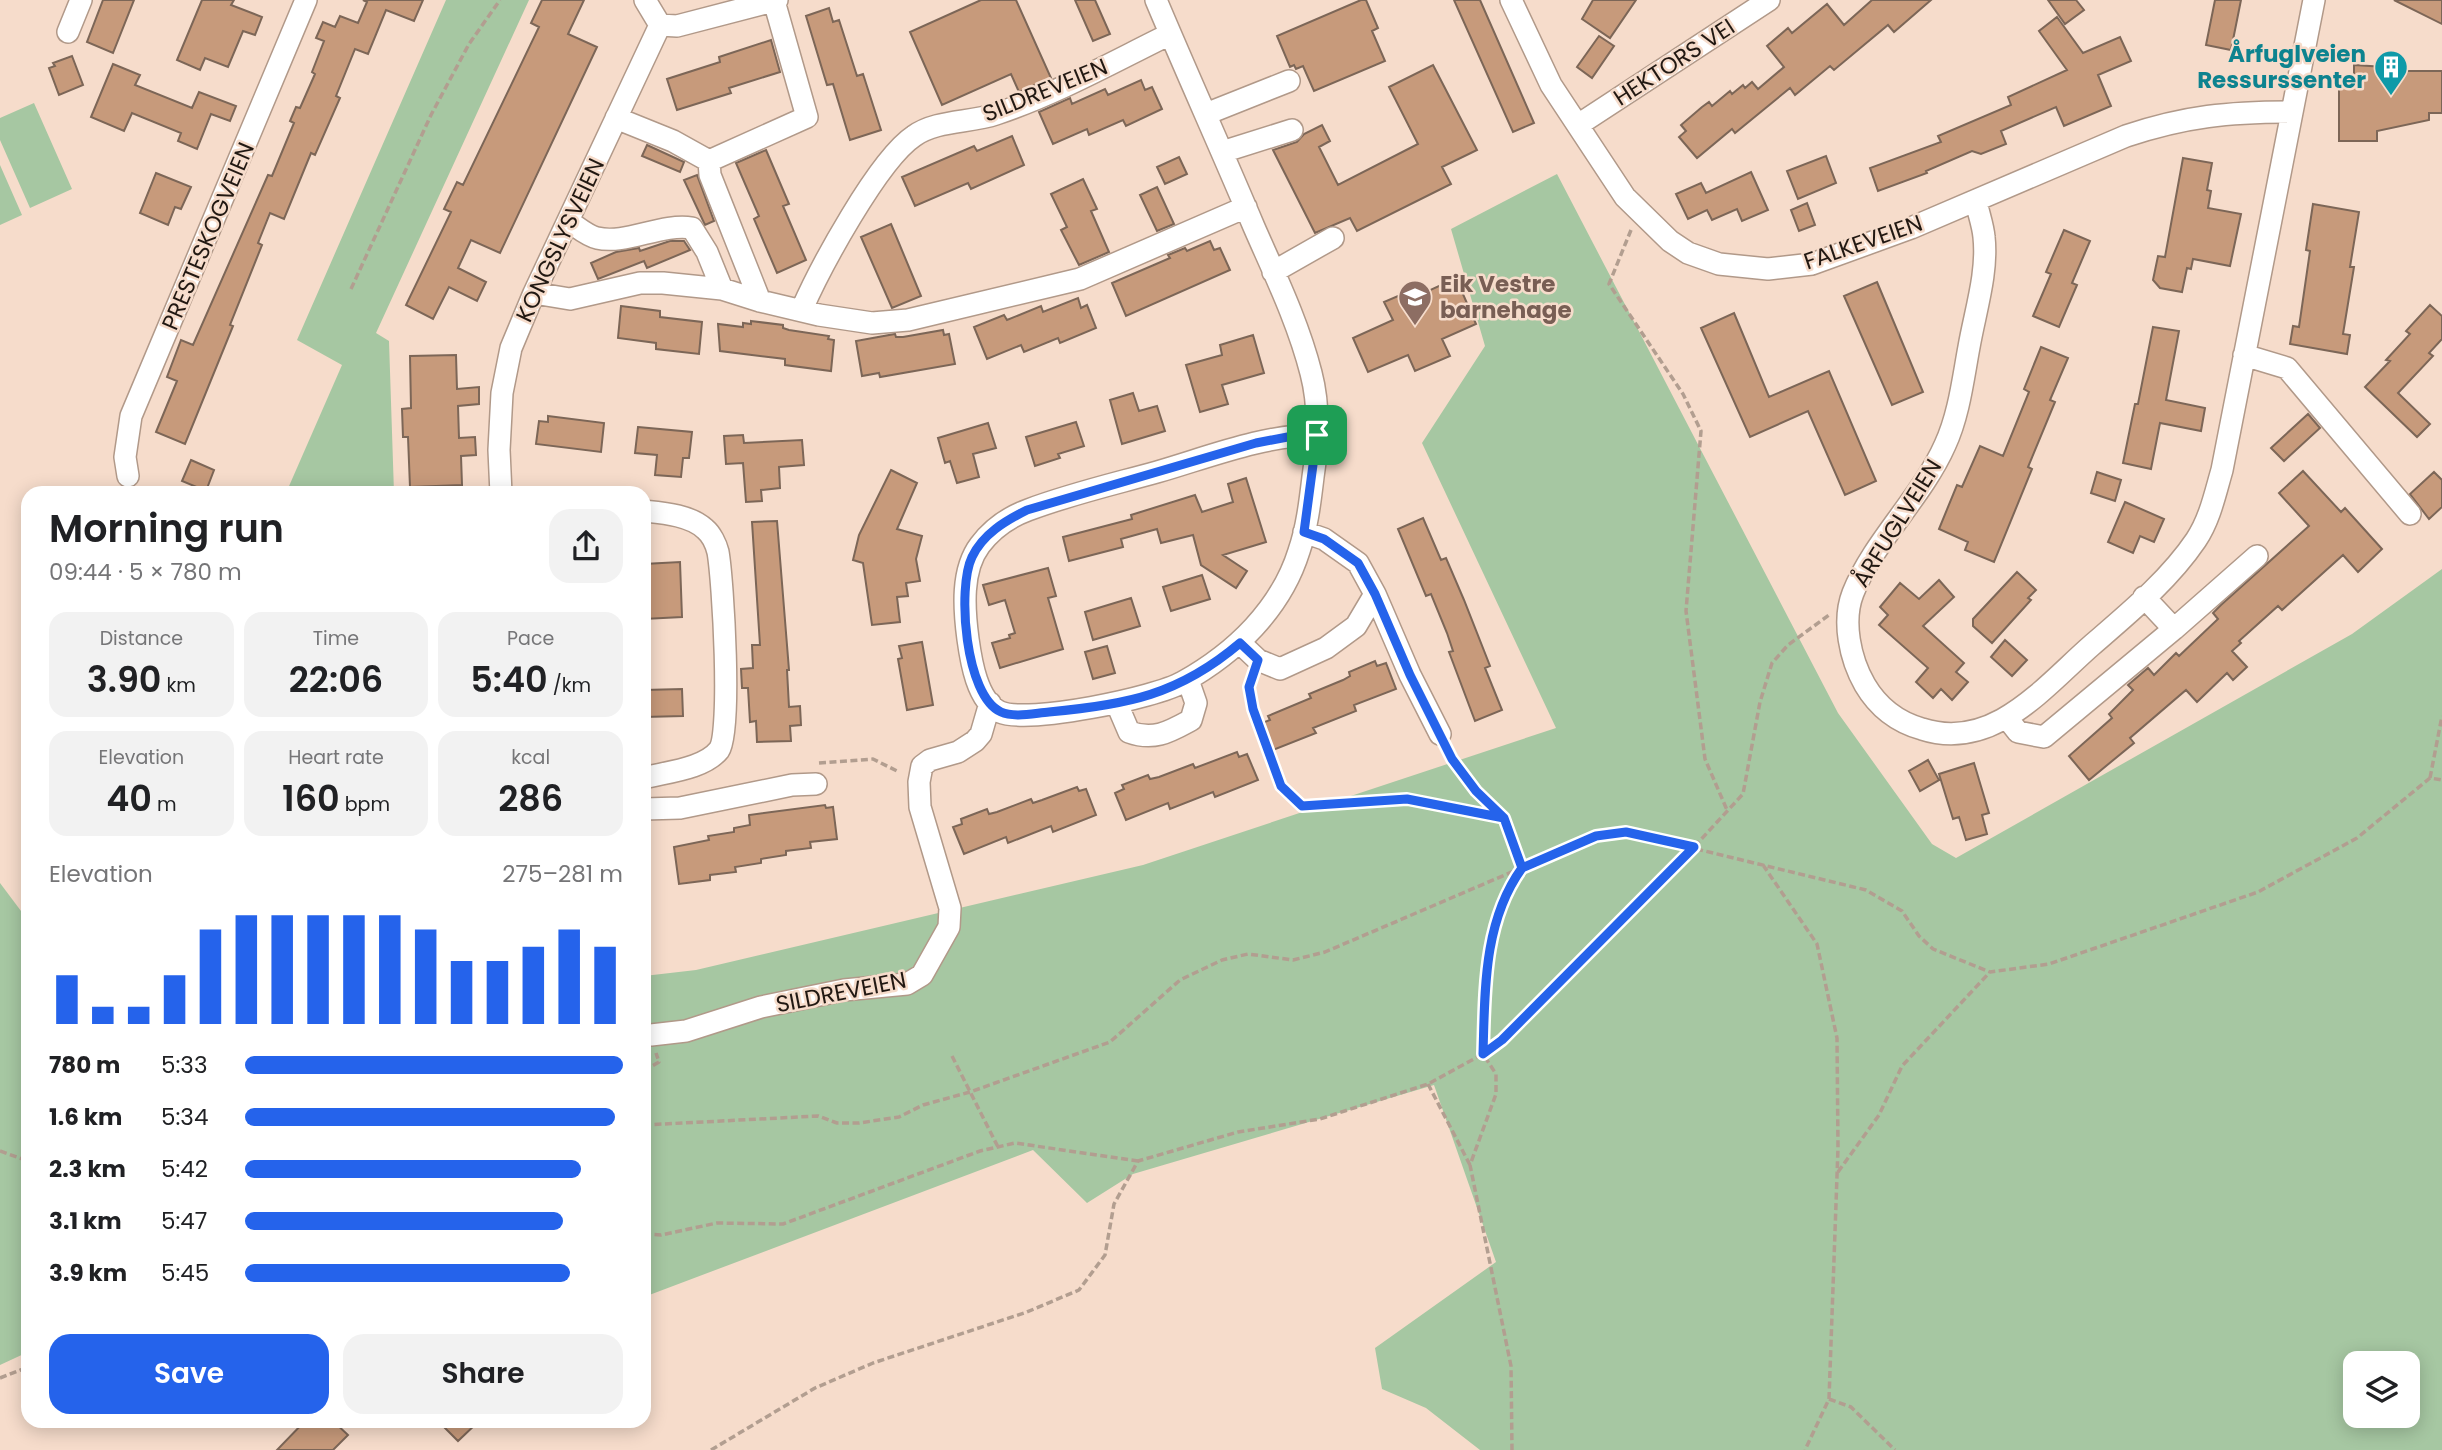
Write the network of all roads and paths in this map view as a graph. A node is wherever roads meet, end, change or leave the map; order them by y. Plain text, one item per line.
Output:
1 (81, 0) edge
2 (306, 0) edge
3 (500, 0) edge
4 (645, 0) edge
5 (776, 0) edge
6 (1156, 0) edge
7 (1511, 0) edge
8 (1769, 0) edge
9 (2314, 0) edge
10 (660, 25) junction
11 (68, 32) dead end
12 (1170, 34) junction
13 (1289, 81) dead end
14 (2292, 112) junction
15 (1206, 114) junction
16 (616, 118) junction
17 (1578, 125) junction
18 (1292, 130) dead end
19 (1222, 152) junction
20 (709, 161) junction
21 (1976, 201) junction
22 (1246, 207) junction
23 (1639, 213) junction
24 (568, 221) junction
25 (1333, 239) dead end
26 (1273, 272) junction
27 (351, 289) dead end
28 (722, 289) junction
29 (534, 293) junction
30 (760, 301) junction
31 (802, 309) junction
32 (2244, 355) junction
33 (1317, 435) junction
34 (128, 476) dead end
35 (501, 486) edge
36 (651, 512) edge
37 (2410, 514) dead end
38 (1304, 532) junction
39 (2257, 556) dead end
40 (1375, 594) junction
41 (2144, 597) junction
42 (1850, 608) junction
43 (2174, 629) junction
44 (1240, 643) junction
45 (1258, 660) junction
46 (1188, 680) junction
47 (990, 703) junction
48 (1117, 704) junction
49 (2442, 716) edge
50 (2007, 718) junction
51 (1440, 734) joint
52 (651, 776) edge
53 (2430, 778) junction
54 (2442, 780) edge
55 (816, 784) dead end
56 (651, 809) edge
57 (1727, 810) junction
58 (1504, 818) junction
59 (1694, 847) junction
60 (1763, 865) junction
61 (1522, 868) junction
62 (1990, 972) junction
63 (651, 1035) dead end
64 (1483, 1054) junction
65 (952, 1056) dead end
66 (1428, 1084) junction
67 (970, 1092) junction
68 (651, 1125) edge
69 (998, 1147) junction
70 (0, 1150) edge
71 (21, 1158) edge
72 (1138, 1161) junction
73 (1470, 1165) junction
74 (1837, 1174) junction
75 (651, 1235) edge
76 (21, 1370) edge
77 (0, 1378) edge
78 (1829, 1399) junction
79 (711, 1450) edge
80 (1512, 1450) edge
81 (1805, 1450) edge
82 (1895, 1450) edge

1 - 11 street
2 - 34 street, PRESTESKOGVEIEN
3 - 27 path
4 - 10 street
5 - 10 street
5 - 20 street
6 - 12 street
7 - 17 street, FALKEVEIEN
8 - 17 street, HEKTORS VEI
9 - 14 street, ÅRFUGLVEIEN
10 - 16 street, KONGSLYSVEIEN
12 - 15 street
12 - 31 street, SILDREVEIEN
13 - 15 street
14 - 21 street, FALKEVEIEN
14 - 32 street, ÅRFUGLVEIEN
15 - 19 street
16 - 20 street
16 - 24 street, KONGSLYSVEIEN
17 - 23 street, FALKEVEIEN
18 - 19 street
19 - 22 street
20 - 30 street
21 - 23 street, FALKEVEIEN
21 - 42 street, ÅRFUGLVEIEN
22 - 26 street
22 - 31 street
23 - 57 path
24 - 28 street
24 - 29 street, KONGSLYSVEIEN
25 - 26 street
26 - 33 street
28 - 29 street
28 - 30 street
29 - 35 street, KONGSLYSVEIEN
30 - 31 street
32 - 37 street
32 - 41 street, ÅRFUGLVEIEN
33 - 38 street
33 - 47 street
36 - 52 street
38 - 40 street
38 - 44 street
39 - 43 street
40 - 45 street
40 - 51 street
41 - 43 street
41 - 50 street, ÅRFUGLVEIEN
42 - 50 street, ÅRFUGLVEIEN
42 - 57 path
43 - 50 street
44 - 45 street
44 - 46 street
45 - 58 path
46 - 48 street
46 - 48 street
47 - 48 street
47 - 63 street, SILDREVEIEN
49 - 53 path
51 - 58 path
53 - 54 path
53 - 62 path
55 - 56 street
57 - 59 path
58 - 61 path
59 - 60 path
59 - 61 path
59 - 64 path
60 - 62 path
60 - 74 path
61 - 64 path
61 - 67 path
62 - 74 path
64 - 66 path
64 - 73 path
65 - 67 path
66 - 72 path
66 - 73 path
67 - 68 path
67 - 69 path
69 - 72 path
69 - 75 path
70 - 71 path
72 - 79 path
73 - 80 path
74 - 78 path
76 - 77 path
78 - 81 path
78 - 82 path

